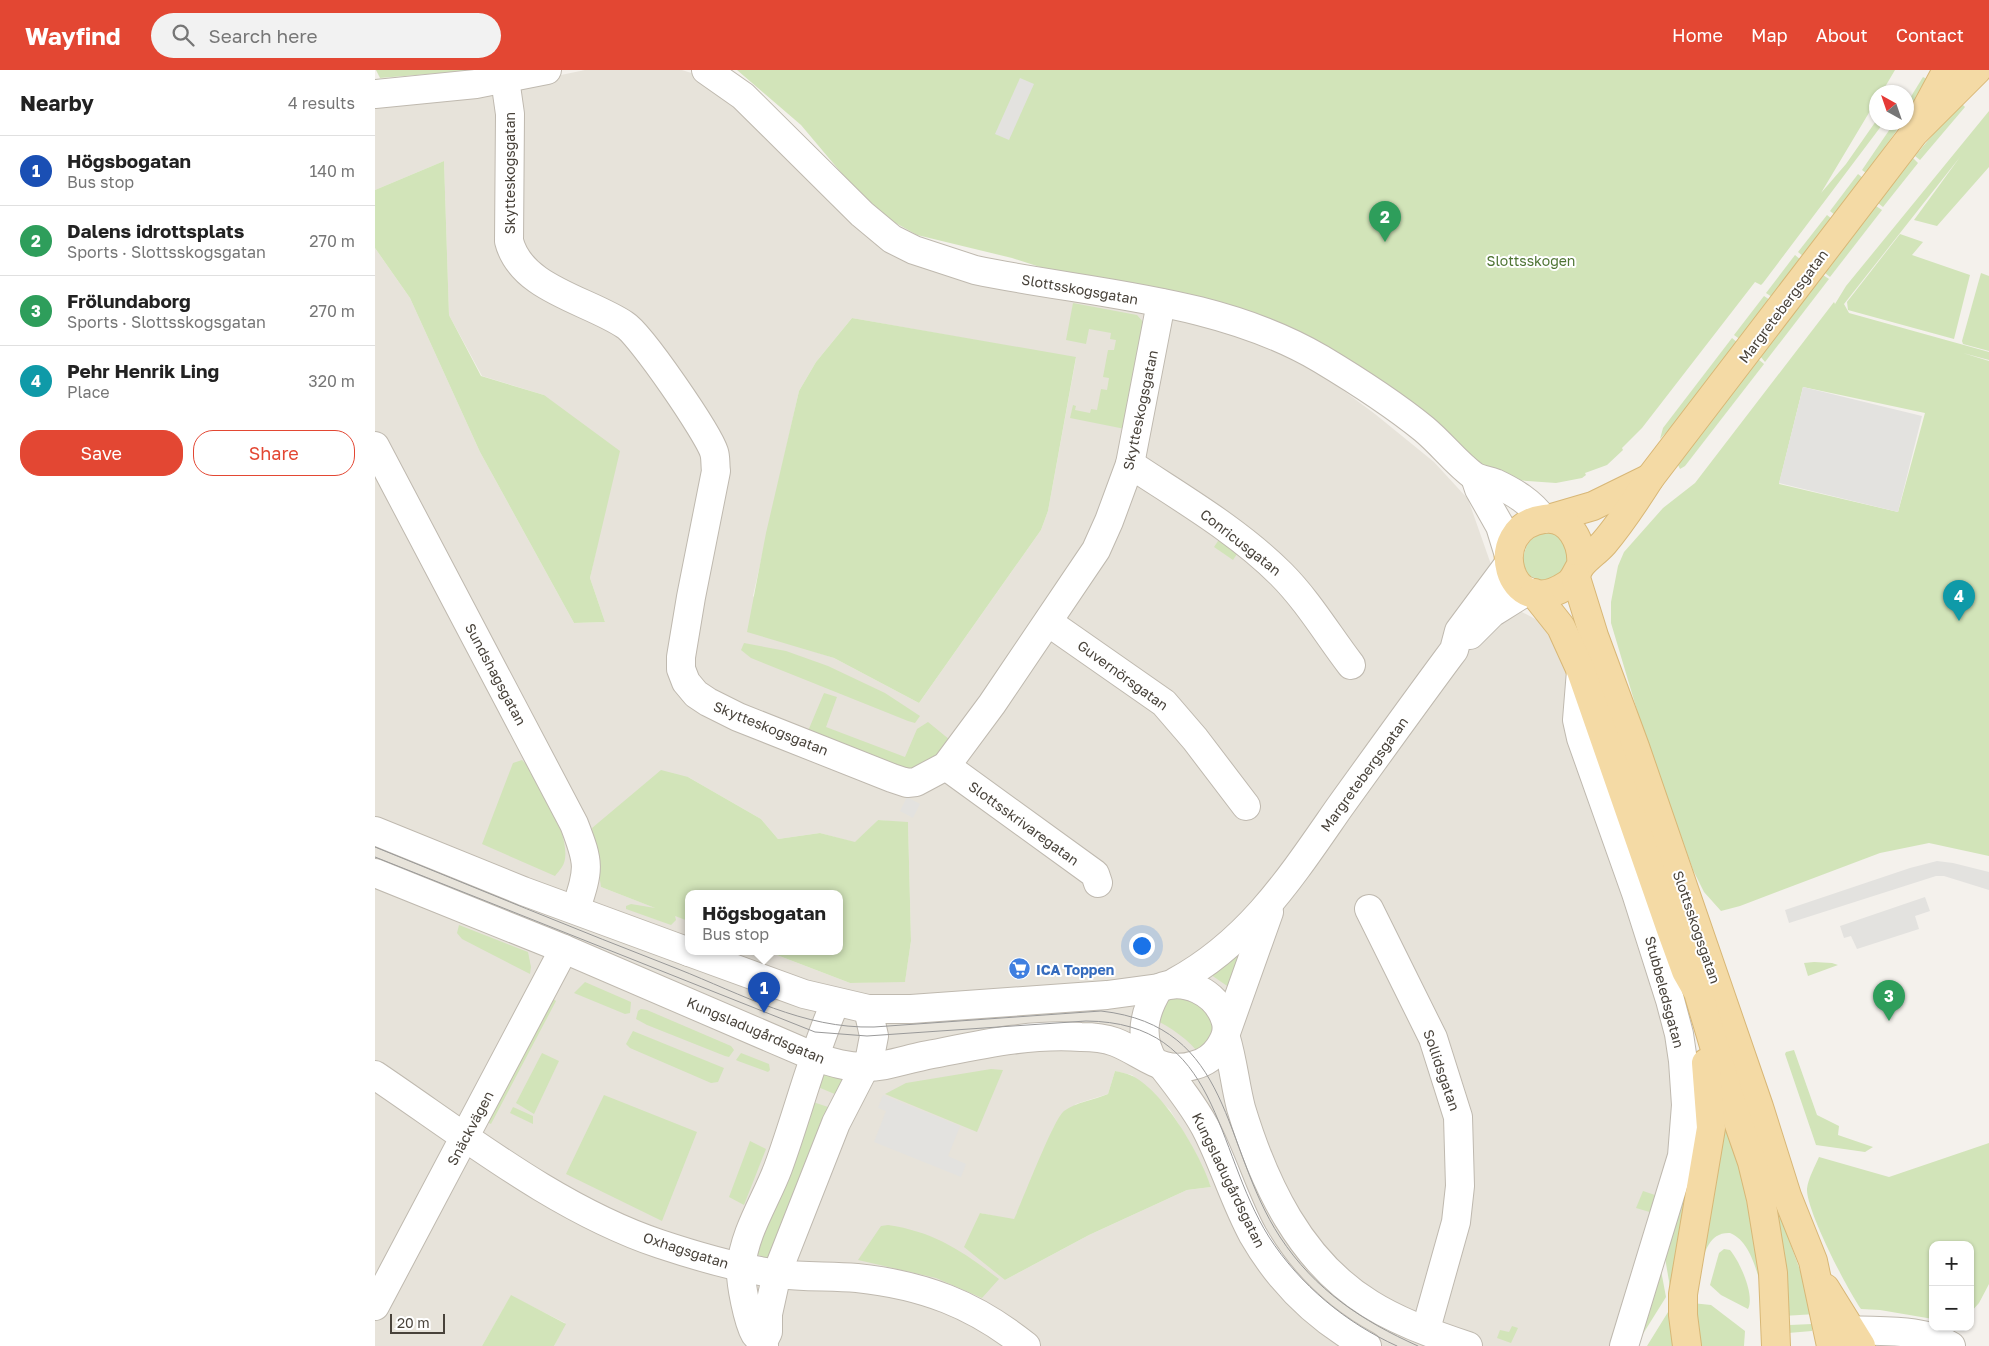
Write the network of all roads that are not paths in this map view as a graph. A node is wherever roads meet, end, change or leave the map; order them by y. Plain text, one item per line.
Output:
1 (547, 70) edge
2 (706, 70) edge
3 (1947, 70) edge
4 (1977, 70) edge
5 (505, 79) junction
6 (375, 94) edge
7 (1914, 133) junction
8 (1161, 304) junction
9 (378, 460) edge
10 (1129, 464) junction
11 (1475, 477) junction
12 (1650, 478) junction
13 (1547, 519) junction
14 (1508, 558) junction
15 (1578, 571) junction
16 (1531, 592) junction
17 (1048, 622) junction
18 (1453, 650) junction
19 (1351, 665) dead end
20 (1581, 671) junction
21 (946, 766) junction
22 (1246, 806) dead end
23 (375, 831) edge
24 (375, 873) edge
25 (1098, 883) dead end
26 (1274, 900) junction
27 (575, 909) junction
28 (1369, 909) dead end
29 (564, 949) junction
30 (685, 950) edge
31 (698, 955) edge
32 (1686, 971) junction
33 (1167, 985) junction
34 (835, 1003) junction
35 (868, 1009) junction
36 (1226, 1034) junction
37 (815, 1057) junction
38 (1158, 1064) junction
39 (865, 1068) junction
40 (375, 1075) edge
41 (466, 1137) junction
42 (741, 1267) junction
43 (777, 1273) junction
44 (375, 1305) edge
45 (1426, 1329) junction
46 (1910, 1334) junction
47 (1847, 1340) edge
48 (763, 1344) edge
49 (1025, 1346) edge
50 (1367, 1346) edge
51 (1468, 1346) edge
52 (1624, 1346) edge
53 (1687, 1346) edge
54 (1776, 1346) edge
55 (1884, 1346) edge
56 (1951, 1346) edge

1 - 5 street
2 - 8 street, Slottsskogsgatan
3 - 7 main road, Margretebergsgatan
4 - 7 main road, Margretebergsgatan
5 - 6 street
5 - 21 street, Skytteskogsgatan
7 - 12 main road, Margretebergsgatan
8 - 10 street, Skytteskogsgatan
8 - 11 street, Slottsskogsgatan
9 - 27 street, Sundshagsgatan
10 - 17 street, Skytteskogsgatan
10 - 19 street, Conricusgatan
11 - 13 street, Slottsskogsgatan
11 - 14 street, Slottsskogsgatan
12 - 13 main road, Margretebergsgatan
12 - 15 main road, Margretebergsgatan
13 - 14 main road, Margretebergsgatan
13 - 15 main road
14 - 16 main road
14 - 18 street, Margretebergsgatan
15 - 16 main road, Margretebergsgatan
15 - 47 main road, Slottsskogsgatan
16 - 18 street, Margretebergsgatan
16 - 20 main road, Slottsskogsgatan
17 - 21 street, Skytteskogsgatan
17 - 22 street, Guvernörsgatan
18 - 26 street, Margretebergsgatan
20 - 32 main road, Slottsskogsgatan
20 - 52 street, Stubbeledsgatan
21 - 25 street, Slottsskrivaregatan
23 - 27 street
24 - 29 street, Kungsladugårdsgatan
26 - 33 street, Margretebergsgatan
26 - 36 street, Margretebergsgatan
27 - 30 street
28 - 45 street, Sollidsgatan
29 - 37 street, Kungsladugårdsgatan
29 - 41 street, Snäckvägen
31 - 34 street
32 - 53 main road, Slottsskogsgatan
32 - 54 main road, Slottsskogsgatan
33 - 35 street
33 - 36 street
33 - 38 street
34 - 35 street
34 - 37 street
35 - 39 street
36 - 38 street
36 - 45 street
37 - 39 street, Kungsladugårdsgatan
37 - 42 street
38 - 39 street, Kungsladugårdsgatan
38 - 50 street, Kungsladugårdsgatan
39 - 43 street
40 - 41 street, Oxhagsgatan
41 - 42 street, Oxhagsgatan
41 - 44 street, Snäckvägen
42 - 43 street, Oxhagsgatan
42 - 48 street
43 - 48 street
43 - 49 street, Oxhagsgatan
45 - 51 street
46 - 47 street
46 - 55 street
46 - 56 street

